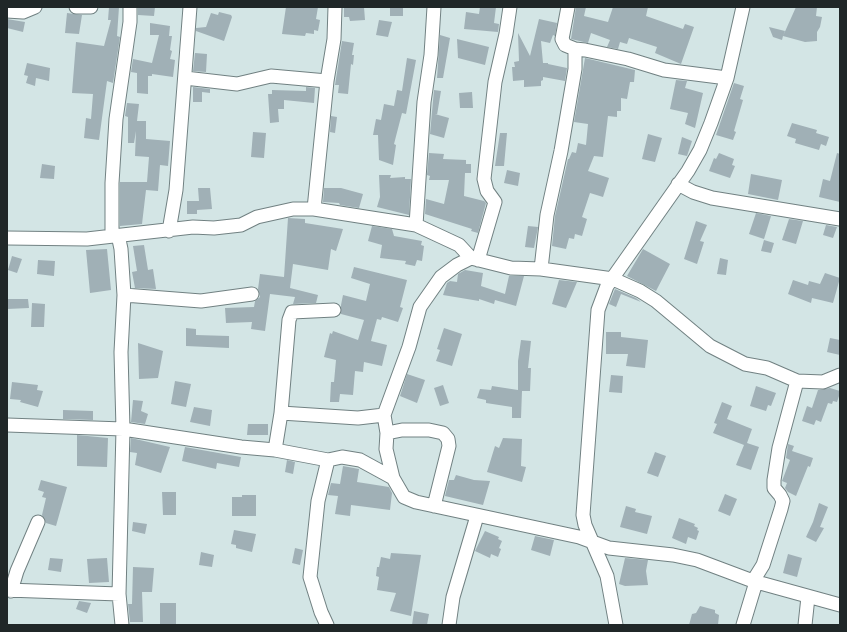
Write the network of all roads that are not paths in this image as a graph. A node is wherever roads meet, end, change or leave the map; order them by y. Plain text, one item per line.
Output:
1 (35, 7) edge
2 (76, 7) edge
3 (91, 7) edge
4 (130, 7) edge
5 (190, 7) edge
6 (335, 7) edge
7 (434, 7) edge
8 (510, 7) edge
9 (568, 7) edge
10 (743, 7) edge
11 (7, 11) edge
12 (575, 49) junction
13 (185, 78) junction
14 (727, 78) junction
15 (327, 81) junction
16 (678, 184) junction
17 (314, 209) junction
18 (840, 219) edge
19 (416, 225) junction
20 (169, 231) junction
21 (115, 236) junction
22 (7, 238) edge
23 (475, 259) junction
24 (540, 269) junction
25 (613, 280) junction
26 (252, 294) dead end
27 (124, 295) junction
28 (334, 310) dead end
29 (840, 375) edge
30 (797, 381) junction
31 (281, 413) junction
32 (384, 415) junction
33 (7, 424) edge
34 (123, 429) junction
35 (387, 433) junction
36 (275, 450) junction
37 (328, 460) junction
38 (392, 478) junction
39 (434, 506) junction
40 (477, 516) junction
41 (38, 522) dead end
42 (594, 543) junction
43 (755, 582) junction
44 (9, 591) edge
45 (119, 594) junction
46 (808, 597) junction
47 (840, 605) edge
48 (122, 625) edge
49 (327, 625) edge
50 (449, 625) edge
51 (616, 625) edge
52 (743, 625) edge
53 (805, 625) edge

1 - 11 street
2 - 3 street
4 - 21 street
5 - 13 street
6 - 15 street
7 - 19 street
8 - 23 street
9 - 12 street
10 - 14 street
12 - 14 street
12 - 24 street
13 - 15 street
13 - 20 street
14 - 16 street
15 - 17 street
16 - 18 street
16 - 25 street
17 - 19 street
17 - 20 street
19 - 23 street
20 - 21 street
21 - 22 street
21 - 27 street
23 - 24 street
23 - 32 street
24 - 25 street
25 - 30 street
25 - 42 street
26 - 27 street
27 - 34 street
28 - 31 street
29 - 30 street
30 - 43 street
31 - 32 street
31 - 36 street
32 - 35 street
33 - 34 street
34 - 36 street
34 - 45 street
35 - 38 street
35 - 39 street
36 - 37 street
37 - 38 street
37 - 49 street
38 - 39 street
39 - 40 street
40 - 42 street
40 - 50 street
41 - 44 street
42 - 43 street
42 - 51 street
43 - 46 street
43 - 52 street
44 - 45 street
45 - 48 street
46 - 47 street
46 - 53 street

